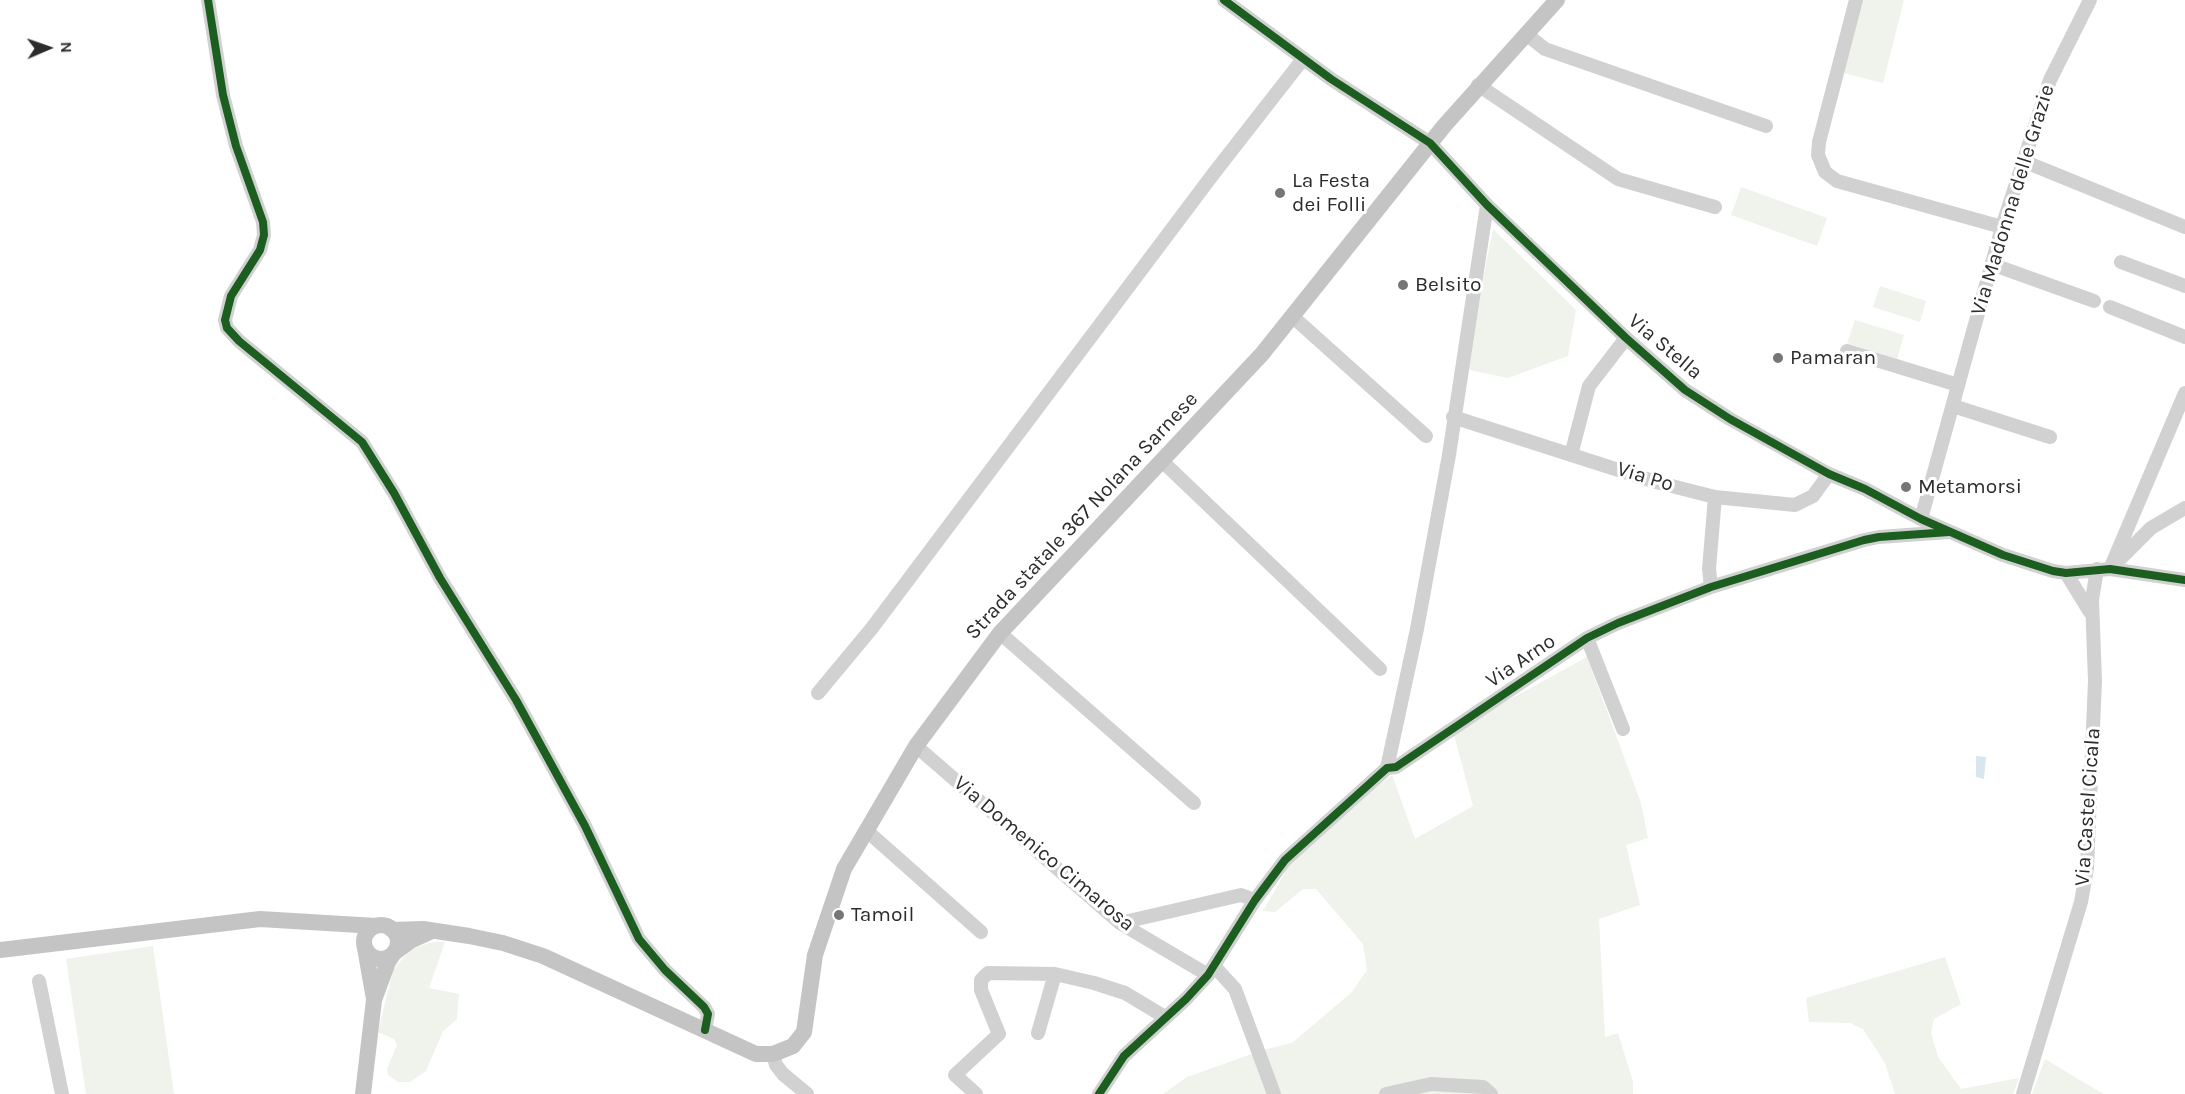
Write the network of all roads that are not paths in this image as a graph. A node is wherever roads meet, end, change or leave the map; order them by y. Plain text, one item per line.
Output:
1 (208, 0) edge
2 (1224, 0) edge
3 (1557, 0) edge
4 (1856, 0) edge
5 (2090, 0) edge
6 (1526, 34) junction
7 (1303, 59) junction
8 (1478, 85) junction
9 (1766, 126) dead end
10 (1430, 143) junction
11 (2023, 161) junction
12 (1486, 206) junction
13 (1715, 207) dead end
14 (2002, 227) junction
15 (2185, 227) edge
16 (2121, 262) dead end
17 (1991, 264) junction
18 (2185, 286) edge
19 (2094, 301) dead end
20 (2110, 307) dead end
21 (1292, 316) junction
22 (2185, 337) edge
23 (1626, 338) junction
24 (1847, 351) dead end
25 (1958, 385) junction
26 (2185, 393) edge
27 (1953, 406) junction
28 (1453, 417) junction
29 (1425, 436) dead end
30 (2050, 437) dead end
31 (1571, 454) junction
32 (1162, 460) junction
33 (1829, 474) junction
34 (1714, 497) junction
35 (2185, 508) edge
36 (2132, 512) junction
37 (1921, 519) junction
38 (2151, 528) junction
39 (1949, 532) junction
40 (2103, 569) junction
41 (2066, 573) junction
42 (2185, 580) edge
43 (1711, 587) junction
44 (2093, 619) junction
45 (1000, 633) junction
46 (1587, 638) junction
47 (1380, 669) dead end
48 (818, 693) dead end
49 (1623, 729) dead end
50 (916, 746) junction
51 (1387, 768) junction
52 (1194, 803) dead end
53 (867, 831) junction
54 (1255, 900) junction
55 (336, 922) junction
56 (1120, 923) junction
57 (384, 928) junction
58 (434, 931) junction
59 (981, 932) dead end
60 (0, 950) edge
61 (366, 950) junction
62 (394, 953) junction
63 (1211, 970) junction
64 (1055, 974) junction
65 (39, 981) dead end
66 (374, 1000) junction
67 (1165, 1017) junction
68 (705, 1030) junction
69 (1038, 1033) dead end
70 (773, 1054) junction
71 (62, 1094) edge
72 (363, 1094) edge
73 (807, 1094) edge
74 (976, 1094) edge
75 (1099, 1094) edge
76 (1274, 1094) edge
77 (1386, 1094) edge
78 (1491, 1094) edge
79 (2023, 1094) edge

1 - 68 street
2 - 7 street, Via Stella
3 - 6 main road, Strada statale 367 Nolana Sarnese
4 - 14 street
5 - 11 street, Via Madonna delle Grazie
6 - 8 main road, Strada statale 367 Nolana Sarnese
6 - 9 street
7 - 10 street, Via Stella
7 - 48 street
8 - 10 main road, Strada statale 367 Nolana Sarnese
8 - 13 street
10 - 12 street, Via Stella
10 - 21 main road, Strada statale 367 Nolana Sarnese
11 - 14 street, Via Madonna delle Grazie
11 - 15 street
12 - 23 street, Via Stella
12 - 28 street
14 - 17 street, Via Madonna delle Grazie
16 - 18 street
17 - 19 street
17 - 25 street, Via Madonna delle Grazie
20 - 22 street
21 - 29 street
21 - 32 main road, Strada statale 367 Nolana Sarnese
23 - 31 street
23 - 33 street, Via Stella
24 - 25 street
25 - 27 street, Via Madonna delle Grazie
26 - 36 street, Via Castel Cicala
27 - 30 street
27 - 37 street, Via Madonna delle Grazie
28 - 31 street, Via Po
28 - 51 street
31 - 34 street, Via Po
32 - 45 main road, Strada statale 367 Nolana Sarnese
32 - 47 street
33 - 34 street, Via Po
33 - 37 street, Via Stella
34 - 43 street
35 - 38 street
36 - 38 street
36 - 40 street, Via Castel Cicala
37 - 39 street, Via Stella
38 - 40 street
39 - 41 street
39 - 43 street, Via Arno
40 - 41 street
40 - 42 street
40 - 44 street, Via Castel Cicala
41 - 44 street
43 - 46 street, Via Arno
44 - 79 street, Via Castel Cicala
45 - 50 main road, Strada statale 367 Nolana Sarnese
45 - 52 street
46 - 49 street
46 - 51 street, Via Arno
50 - 53 main road, Strada statale 367 Nolana Sarnese
50 - 56 street, Via Domenico Cimarosa
51 - 54 street, Via Arno
53 - 59 street
53 - 70 main road, Strada statale 367 Nolana Sarnese
54 - 56 street
54 - 63 street, Via Arno
55 - 57 main road
55 - 60 main road
55 - 61 main road
56 - 63 street, Via Domenico Cimarosa
57 - 58 main road
57 - 61 main road
57 - 62 main road
58 - 62 main road
58 - 68 main road
61 - 62 main road
61 - 66 main road
62 - 66 main road
63 - 67 street, Via Arno
63 - 76 street, Via Domenico Cimarosa
64 - 67 street
64 - 69 street
64 - 74 street
65 - 71 street
66 - 72 main road
67 - 75 street, Via Arno
68 - 70 main road
70 - 73 street
77 - 78 street

